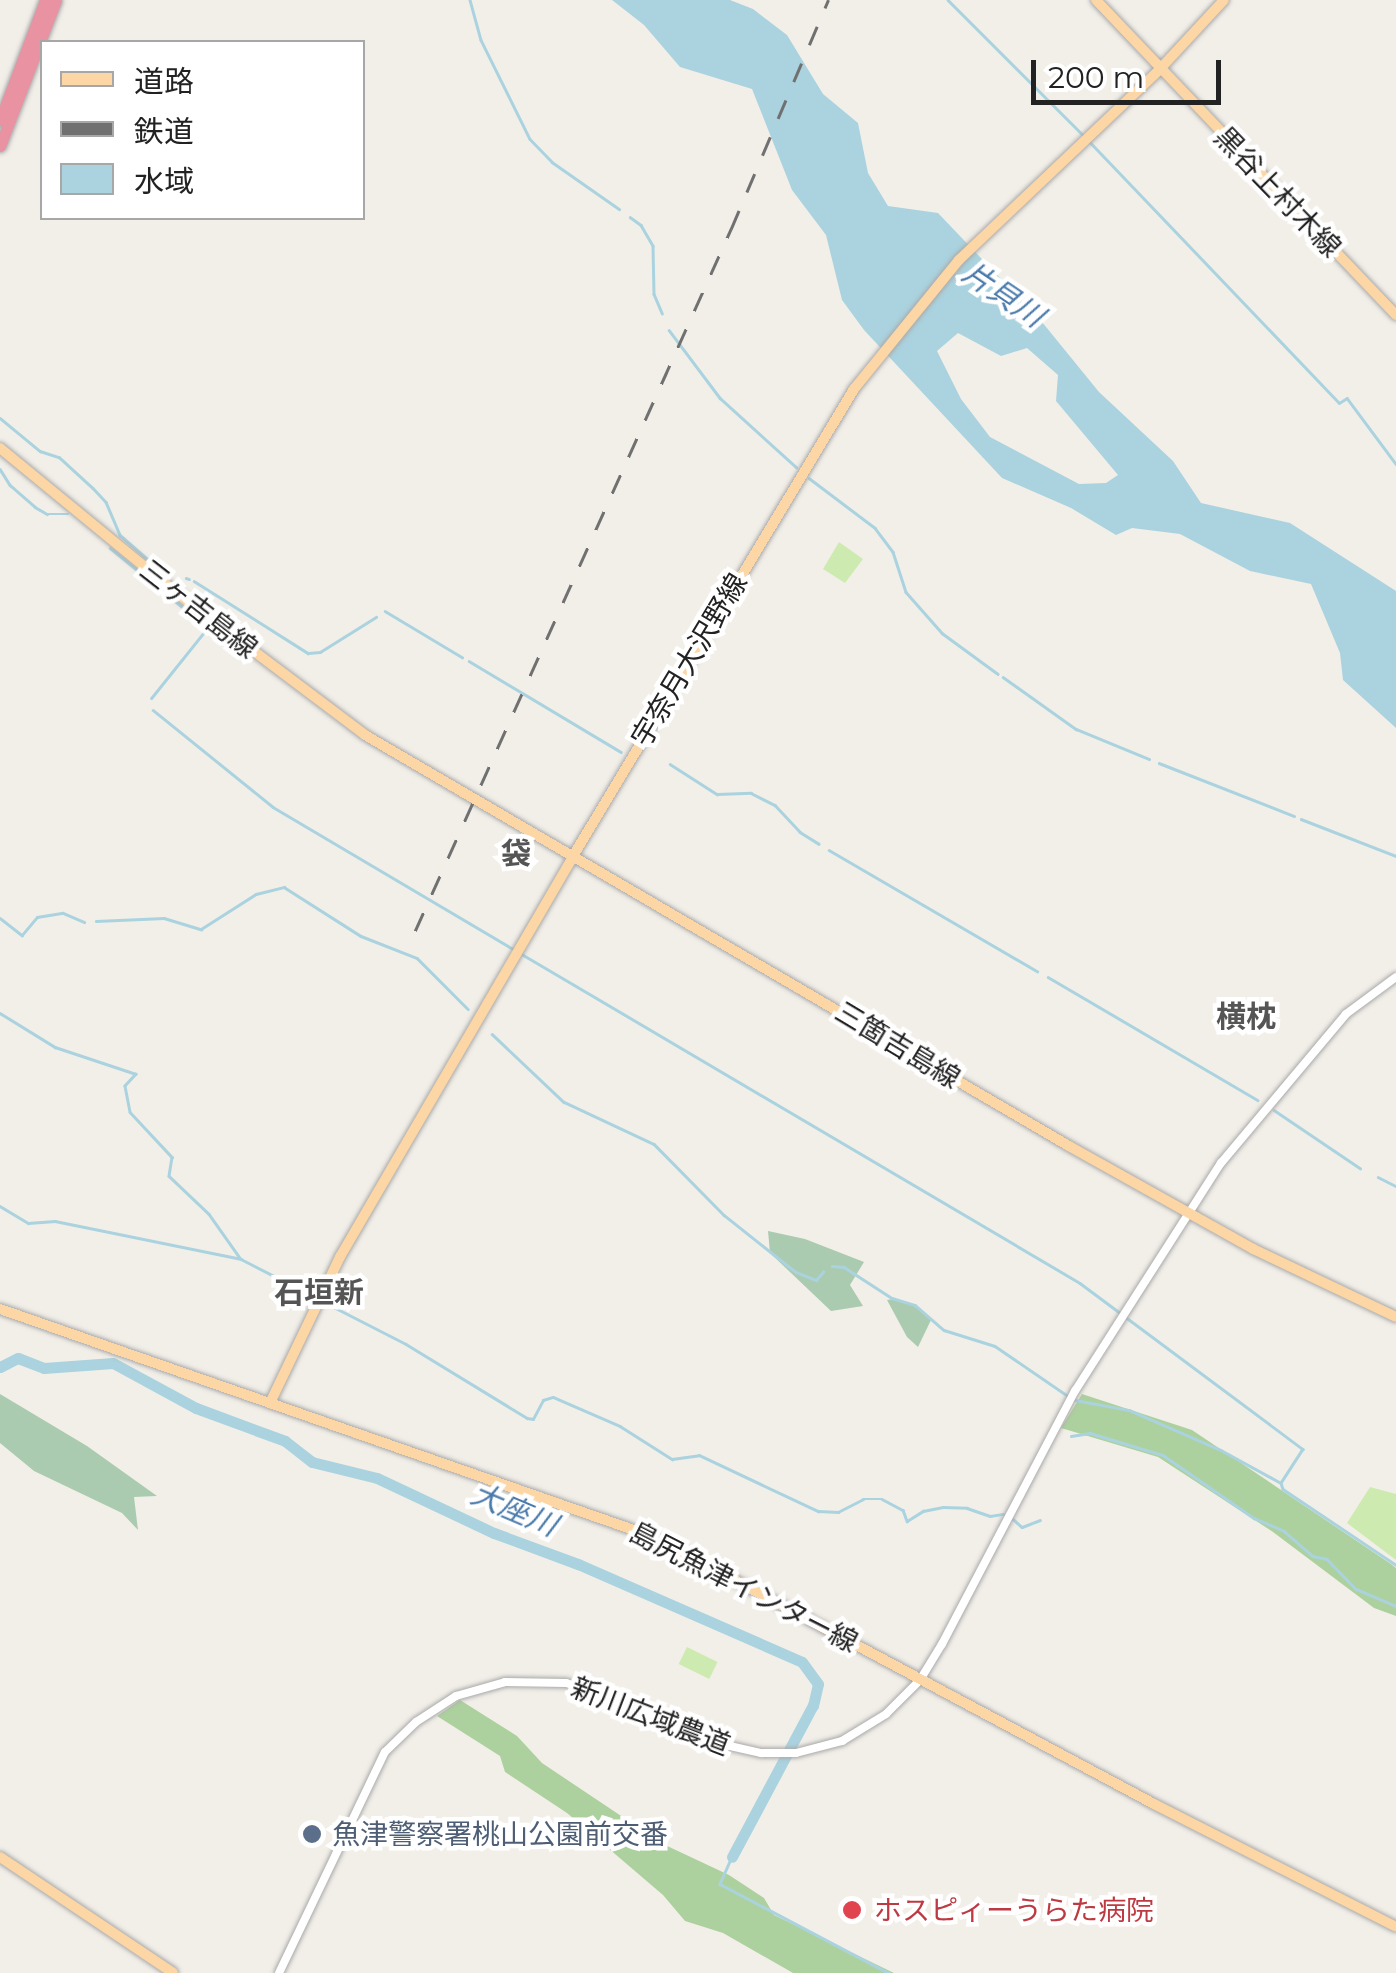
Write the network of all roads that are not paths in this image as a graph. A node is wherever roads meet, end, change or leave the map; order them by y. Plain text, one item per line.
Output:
1 (45, 0) edge
2 (56, 0) edge
3 (1096, 0) edge
4 (1224, 0) edge
5 (41, 40) edge
6 (40, 42) edge
7 (1160, 68) junction
8 (0, 120) edge
9 (0, 146) edge
10 (1396, 315) edge
11 (0, 448) edge
12 (406, 759) joint
13 (572, 856) junction
14 (1396, 977) edge
15 (1189, 1211) junction
16 (0, 1309) edge
17 (1396, 1317) edge
18 (270, 1403) junction
19 (920, 1680) junction
20 (0, 1856) edge
21 (1396, 1927) edge
22 (172, 1973) edge
23 (279, 1973) edge

1 - 8 highway
2 - 5 highway
3 - 7 main road, 黒谷上村木線
4 - 7 main road, 宇奈月大沢野線
6 - 9 highway
7 - 10 main road, 黒谷上村木線
7 - 13 main road, 宇奈月大沢野線
11 - 12 main road, 三ヶ吉島線
12 - 13 main road, 三箇吉島線
13 - 15 main road, 三箇吉島線
13 - 18 main road, 宇奈月大沢野線
14 - 15 street, 新川広域農道
15 - 17 main road, 三箇吉島線
15 - 19 street, 新川広域農道
16 - 18 main road, 島尻魚津インター線
18 - 19 main road, 島尻魚津インター線
19 - 21 main road, 島尻魚津インター線
19 - 23 street, 新川広域農道
20 - 22 main road

